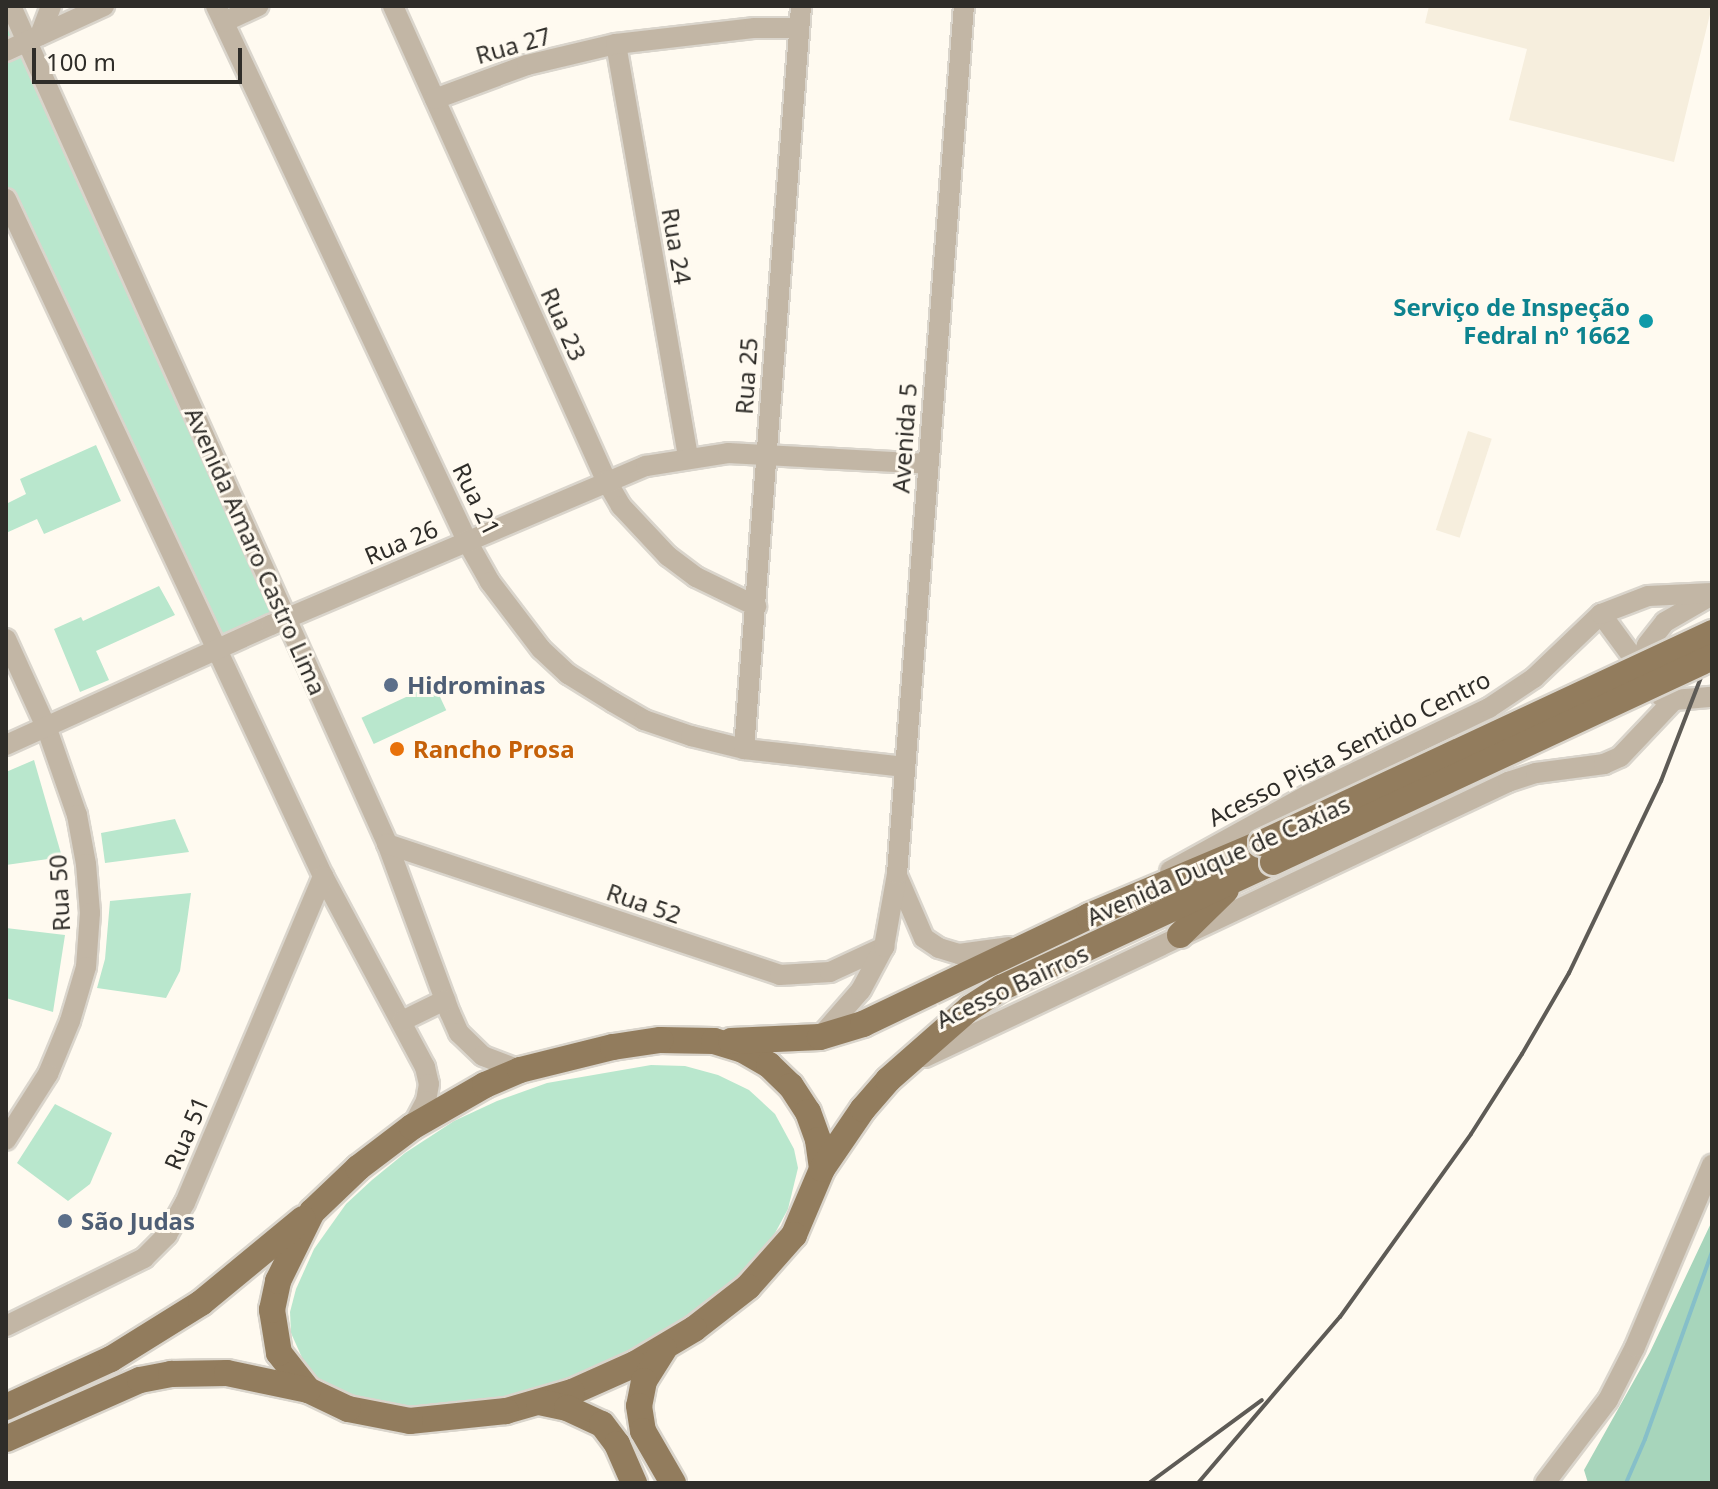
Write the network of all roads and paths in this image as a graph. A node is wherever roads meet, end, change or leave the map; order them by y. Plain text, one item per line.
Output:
1 (11, 6) edge
2 (51, 6) edge
3 (104, 6) edge
4 (258, 6) edge
5 (393, 6) edge
6 (801, 6) edge
7 (964, 6) edge
8 (220, 14) edge
9 (799, 28) junction
10 (34, 38) junction
11 (616, 44) junction
12 (6, 51) edge
13 (435, 99) junction
14 (6, 199) edge
15 (767, 453) junction
16 (688, 457) junction
17 (929, 464) junction
18 (606, 480) junction
19 (468, 543) junction
20 (1712, 594) edge
21 (756, 606) junction
22 (1601, 614) junction
23 (287, 618) junction
24 (1712, 633) edge
25 (6, 639) edge
26 (214, 650) junction
27 (1712, 657) edge
28 (1639, 666) junction
29 (1712, 697) edge
30 (1674, 700) junction
31 (47, 729) junction
32 (6, 745) edge
33 (744, 749) junction
34 (905, 767) junction
35 (387, 844) junction
36 (1267, 852) junction
37 (897, 874) junction
38 (323, 876) junction
39 (1238, 878) junction
40 (1089, 916) junction
41 (1180, 935) junction
42 (1035, 943) junction
43 (884, 947) junction
44 (445, 1000) junction
45 (402, 1021) junction
46 (820, 1037) junction
47 (714, 1041) junction
48 (520, 1070) junction
49 (888, 1080) junction
50 (412, 1127) junction
51 (6, 1140) edge
52 (1712, 1165) edge
53 (822, 1169) junction
54 (312, 1212) junction
55 (6, 1326) edge
56 (665, 1348) junction
57 (308, 1390) junction
58 (539, 1402) junction
59 (6, 1407) edge
60 (6, 1439) edge
61 (634, 1483) edge
62 (673, 1483) edge
63 (1545, 1483) edge

1 - 10 street, Avenida Amaro Castro Lima
2 - 10 street
3 - 10 street
4 - 8 street
5 - 13 street, Rua 23
6 - 9 street, Rua 25
7 - 17 street, Avenida 5
8 - 19 street, Rua 21
9 - 11 street, Rua 27
9 - 15 street, Rua 25
10 - 12 street
10 - 23 street, Avenida Amaro Castro Lima
11 - 13 street, Rua 27
11 - 16 street, Rua 24
13 - 18 street, Rua 23
14 - 26 street
15 - 16 street, Rua 26
15 - 17 street, Rua 26
15 - 21 street, Rua 25
16 - 18 street, Rua 26
17 - 34 street, Avenida 5
18 - 19 street, Rua 26
18 - 21 street, Rua 23
19 - 23 street, Rua 26
19 - 33 street, Rua 21
20 - 22 street, Acesso Pista Sentido Centro
20 - 28 street
21 - 33 street, Rua 25
22 - 28 street
22 - 40 street, Acesso Pista Sentido Centro
23 - 26 street, Rua 26
23 - 35 street, Avenida Amaro Castro Lima
24 - 36 main road, Avenida Duque de Caxias, bridge
25 - 31 street, Rua 50
26 - 31 street, Rua 26
26 - 38 street
27 - 36 main road, Avenida Duque de Caxias, bridge
28 - 30 street
29 - 30 street
30 - 41 street, Acesso Bairros
31 - 32 street, Rua 26
31 - 51 street, Rua 50
33 - 34 street, Rua 21
34 - 37 street, Avenida 5
35 - 43 street, Rua 52
35 - 44 street, Avenida Amaro Castro Lima
36 - 39 main road, Avenida Duque de Caxias
36 - 40 main road, Avenida Duque de Caxias
37 - 42 street, Avenida 5
37 - 43 street, Avenida 5
38 - 45 street
38 - 55 street, Rua 51
39 - 41 main road
39 - 49 main road, Avenida Duque de Caxias
40 - 42 main road, Avenida Duque de Caxias
41 - 49 street, Acesso Bairros
42 - 46 main road, Avenida Duque de Caxias
43 - 46 street, Avenida 5
44 - 45 street
44 - 48 street, Avenida Amaro Castro Lima
45 - 50 street
46 - 47 main road, Avenida Duque de Caxias
47 - 48 main road, Avenida Duque de Caxias
47 - 53 main road
48 - 50 main road, Avenida Duque de Caxias
49 - 53 main road, Avenida Duque de Caxias
50 - 54 main road, Avenida Duque de Caxias
52 - 63 street
53 - 56 main road, Avenida Duque de Caxias
54 - 57 main road
54 - 59 main road
56 - 58 main road
56 - 62 main road
57 - 58 main road
57 - 60 main road
58 - 61 main road

